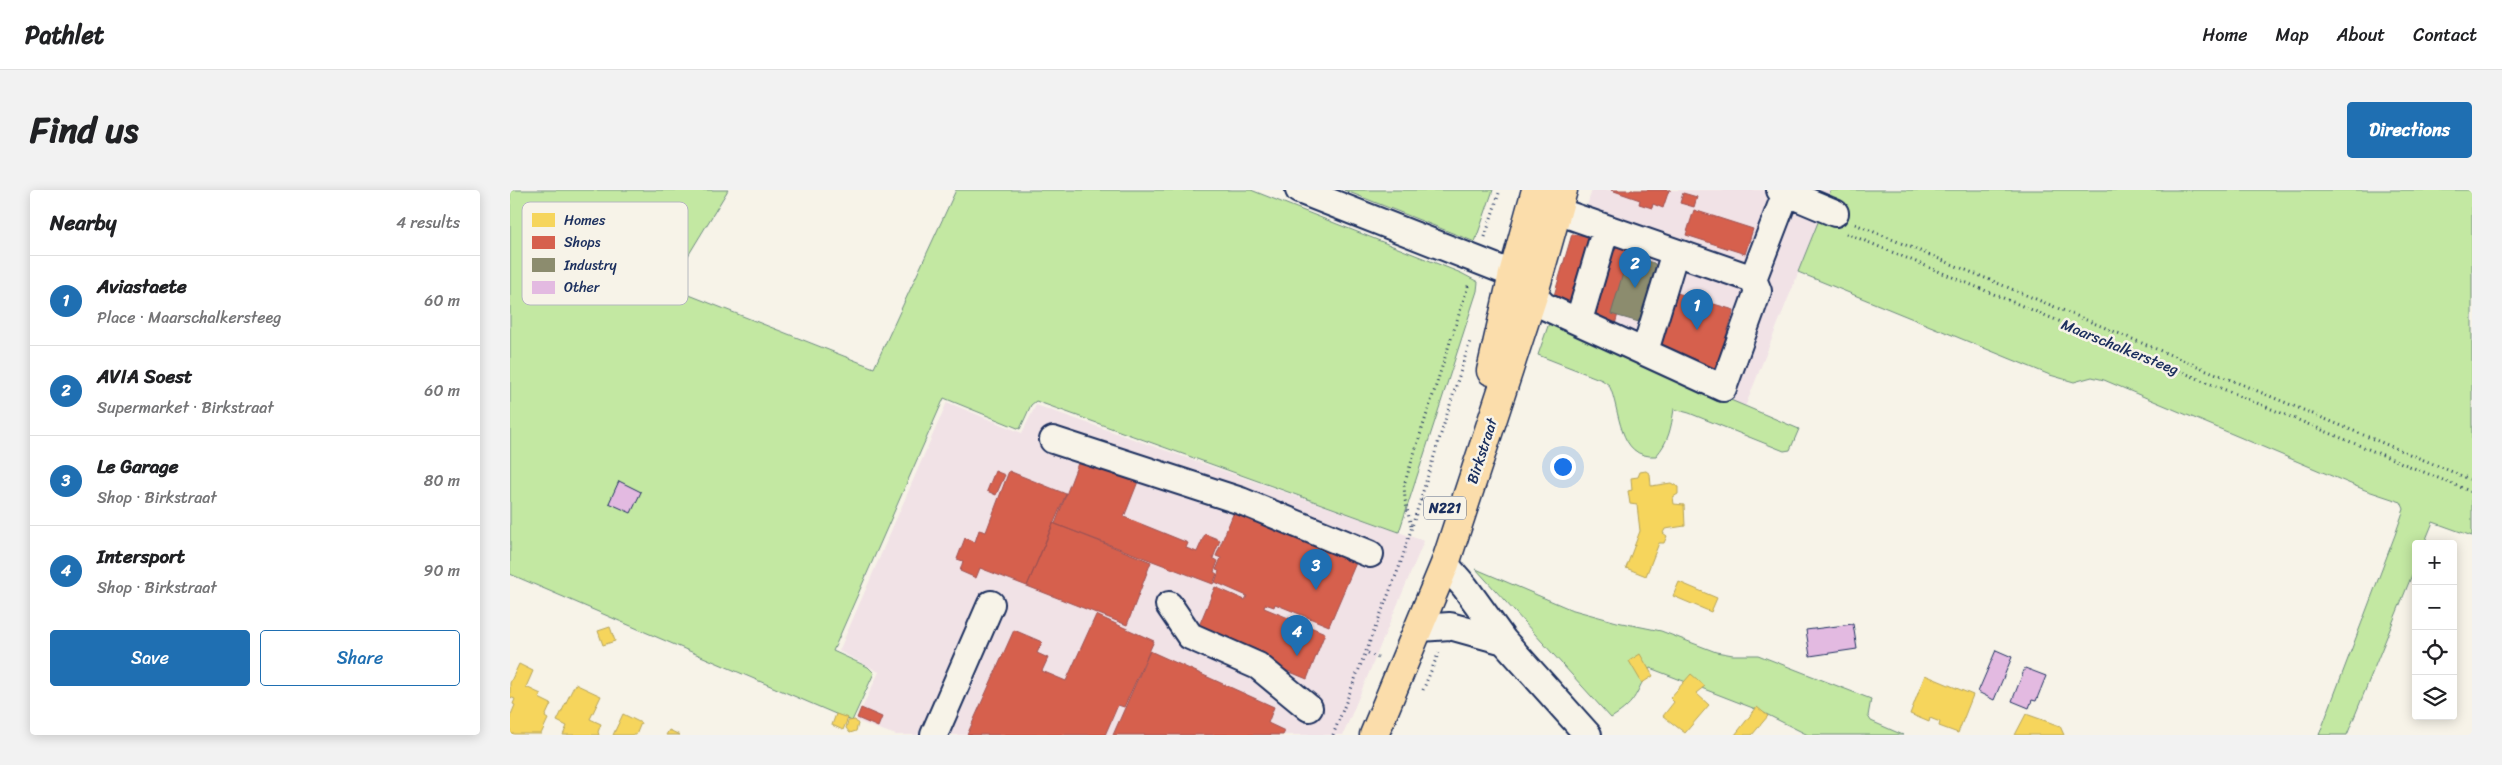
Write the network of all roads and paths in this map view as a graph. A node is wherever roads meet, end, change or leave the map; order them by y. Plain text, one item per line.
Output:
1 (1300, 190) edge
2 (1500, 190) edge
3 (1536, 190) edge
4 (1783, 191) edge
5 (1559, 202) edge
6 (1843, 217) junction
7 (1525, 228) junction
8 (1606, 228) junction
9 (1675, 252) junction
10 (1478, 260) junction
11 (1513, 274) junction
12 (1753, 278) junction
13 (1539, 301) junction
14 (1579, 320) junction
15 (1473, 332) dead end
16 (1645, 351) junction
17 (1053, 440) dead end
18 (2472, 480) edge
19 (2472, 492) edge
20 (1412, 528) junction
21 (1370, 554) dead end
22 (1445, 564) junction
23 (991, 604) dead end
24 (1169, 605) dead end
25 (1420, 628) junction
26 (1504, 641) junction
27 (1309, 708) dead end
28 (934, 735) edge
29 (1333, 735) edge
30 (1355, 735) edge
31 (1374, 735) edge
32 (1588, 735) edge

1 - 10 street
2 - 10 path
3 - 7 main road, Birkstraat / N221
4 - 6 street
4 - 12 street
5 - 7 street
5 - 8 street
5 - 13 main road, Birkstraat / N221
6 - 18 path, Maarschalkersteeg
6 - 19 path, Maarschalkersteeg
7 - 11 main road, Birkstraat / N221
8 - 9 street
8 - 14 street
9 - 12 street
9 - 16 street
10 - 11 street
10 - 20 path
11 - 13 street
11 - 30 main road, Birkstraat / N221
12 - 16 street
13 - 14 street
13 - 22 main road, Birkstraat / N221
14 - 16 street
15 - 20 path
17 - 21 street
20 - 29 path
22 - 25 main road, Birkstraat / N221
22 - 26 street
23 - 28 street
24 - 27 street
25 - 26 street
25 - 31 main road, Birkstraat / N221
26 - 32 street

